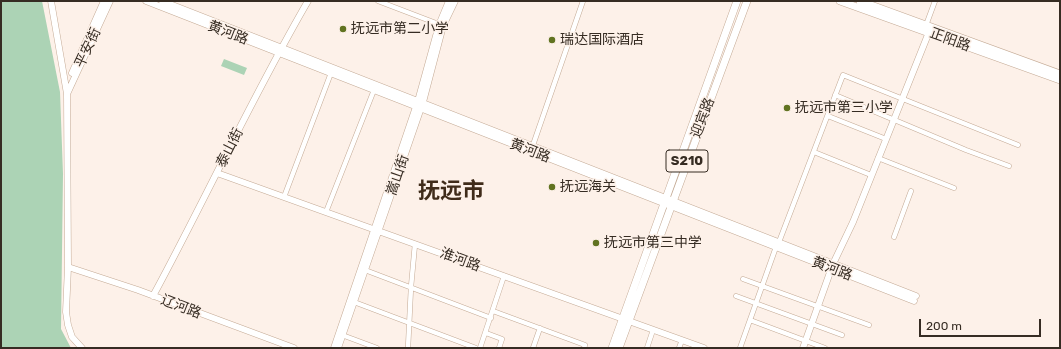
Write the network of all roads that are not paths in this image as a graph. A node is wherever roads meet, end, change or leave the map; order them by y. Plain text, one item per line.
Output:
1 (51, 1) edge
2 (104, 1) edge
3 (110, 1) edge
4 (146, 1) edge
5 (162, 1) edge
6 (308, 1) edge
7 (378, 1) edge
8 (450, 1) edge
9 (455, 1) edge
10 (583, 1) edge
11 (737, 1) edge
12 (747, 1) edge
13 (840, 1) edge
14 (860, 1) edge
15 (935, 1) edge
16 (441, 25) junction
17 (927, 29) junction
18 (280, 50) junction
19 (331, 73) junction
20 (1060, 74) edge
21 (1060, 80) edge
22 (66, 87) junction
23 (374, 90) junction
24 (67, 94) junction
25 (836, 95) junction
26 (902, 99) junction
27 (420, 105) junction
28 (828, 116) junction
29 (894, 119) junction
30 (886, 139) junction
31 (532, 145) junction
32 (1018, 145) dead end
33 (814, 152) junction
34 (878, 158) junction
35 (1010, 166) dead end
36 (217, 173) junction
37 (872, 175) junction
38 (954, 188) dead end
39 (911, 191) dead end
40 (284, 197) junction
41 (664, 200) junction
42 (672, 203) junction
43 (326, 212) junction
44 (376, 230) junction
45 (894, 237) dead end
46 (415, 244) junction
47 (777, 245) junction
48 (832, 266) junction
49 (68, 267) junction
50 (365, 270) junction
51 (504, 276) junction
52 (743, 279) dead end
53 (762, 286) junction
54 (411, 287) junction
55 (153, 296) junction
56 (736, 296) dead end
57 (915, 299) dead end
58 (354, 302) junction
59 (756, 303) junction
60 (818, 306) junction
61 (493, 311) junction
62 (491, 318) junction
63 (626, 320) junction
64 (750, 320) junction
65 (409, 322) junction
66 (811, 324) junction
67 (869, 325) dead end
68 (540, 328) junction
69 (653, 330) junction
70 (486, 333) junction
71 (342, 335) junction
72 (842, 336) dead end
73 (682, 340) junction
74 (805, 341) junction
75 (82, 348) edge
76 (294, 348) edge
77 (334, 348) edge
78 (338, 348) edge
79 (377, 348) edge
80 (408, 348) edge
81 (476, 348) edge
82 (480, 348) edge
83 (499, 348) edge
84 (533, 348) edge
85 (584, 348) edge
86 (612, 348) edge
87 (619, 348) edge
88 (647, 348) edge
89 (679, 348) edge
90 (704, 348) edge
91 (740, 348) edge
92 (803, 348) edge
93 (824, 348) edge

1 - 22 main road
2 - 22 main road, 平安街
3 - 24 main road, 平安街
4 - 18 main road, 黄河路
5 - 18 main road, 黄河路
6 - 18 main road, 泰山街
7 - 16 street
8 - 16 main road, 嵩山街
9 - 16 main road, 嵩山街
10 - 31 street
11 - 41 main road, 迎宾路 / S210
12 - 42 main road, 迎宾路 / S210
13 - 17 main road, 正阳路
14 - 17 main road, 正阳路
15 - 17 street
16 - 27 main road, 嵩山街
17 - 20 main road, 正阳路
17 - 21 main road, 正阳路
17 - 26 main road
18 - 19 main road, 黄河路
18 - 27 main road, 黄河路
18 - 36 main road, 泰山街
19 - 23 main road, 黄河路
19 - 40 street
22 - 24 main road
23 - 27 main road, 黄河路
23 - 43 street
24 - 49 main road
25 - 26 street
25 - 28 street
25 - 29 street
26 - 29 main road
26 - 32 street
27 - 31 main road, 黄河路
27 - 41 main road, 黄河路
27 - 44 main road, 嵩山街
28 - 30 street
28 - 33 street
29 - 30 main road
29 - 35 street
30 - 34 main road
31 - 41 main road, 黄河路
33 - 37 street
33 - 47 street
34 - 37 main road
34 - 38 street
36 - 40 main road, 淮河路
36 - 55 main road, 泰山街
37 - 48 main road
39 - 45 street
40 - 43 main road, 淮河路
41 - 42 main road, 黄河路
41 - 63 main road, 迎宾路 / S210
42 - 47 main road, 黄河路
42 - 63 main road, 迎宾路 / S210
43 - 44 main road, 淮河路
44 - 46 main road, 淮河路
44 - 50 main road, 嵩山街
44 - 77 main road, 嵩山街
46 - 51 main road, 淮河路
46 - 54 street
47 - 48 main road, 黄河路
47 - 53 street
48 - 57 main road, 黄河路
48 - 60 main road
49 - 55 main road, 辽河路
49 - 75 main road
50 - 54 street
50 - 58 main road, 嵩山街
51 - 61 street
51 - 63 main road, 淮河路
52 - 53 street
53 - 59 street
53 - 60 street
54 - 62 street
54 - 65 street
55 - 76 main road, 辽河路
56 - 59 street
58 - 65 street
58 - 71 main road, 嵩山街
59 - 64 street
59 - 66 street
60 - 66 main road
60 - 67 street
61 - 62 street
61 - 68 street
62 - 70 street
63 - 69 main road, 淮河路
63 - 86 main road, 迎宾路 / S210
63 - 87 main road, 迎宾路 / S210
64 - 74 street
64 - 91 street
65 - 80 street
65 - 81 street
66 - 72 street
66 - 74 main road
68 - 84 street
68 - 85 street
69 - 73 main road, 淮河路
69 - 88 street
70 - 82 street
70 - 83 street
71 - 78 main road, 嵩山街
71 - 79 street
73 - 89 street
73 - 90 main road, 淮河路
74 - 92 main road
74 - 93 street

